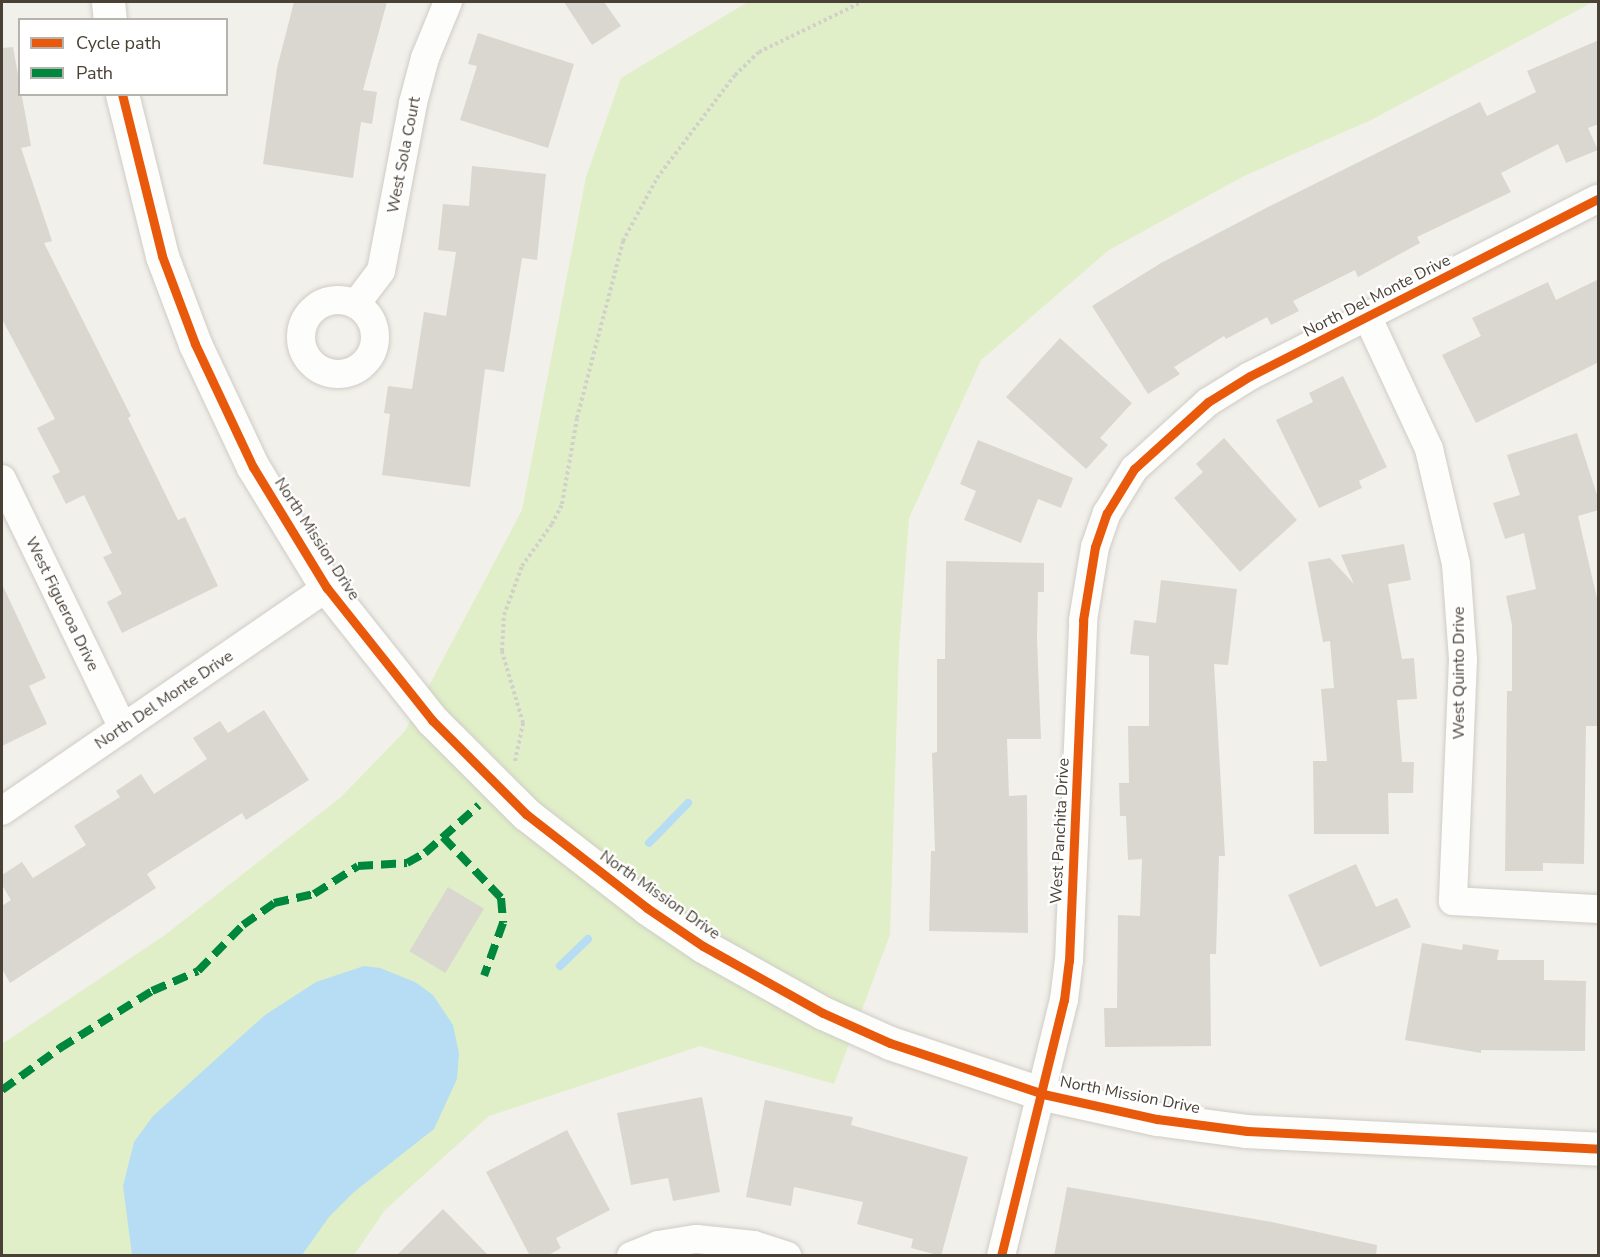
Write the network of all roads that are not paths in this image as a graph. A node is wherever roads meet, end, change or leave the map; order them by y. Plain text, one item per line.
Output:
1 (108, 2) edge
2 (448, 2) edge
3 (110, 18) edge
4 (122, 96) edge
5 (1599, 199) edge
6 (356, 304) dead end
7 (1368, 318) junction
8 (1176, 429) joint
9 (2, 479) edge
10 (327, 588) junction
11 (123, 728) junction
12 (2, 811) edge
13 (1599, 909) edge
14 (1043, 1094) junction
15 (1599, 1149) edge
16 (631, 1256) edge
17 (787, 1256) edge
18 (1001, 1256) edge

1 - 3 street
2 - 6 street, West Sola Court
4 - 10 street, North Mission Drive
5 - 7 street, North Del Monte Drive
7 - 8 street, North Del Monte Drive
7 - 13 street, West Quinto Drive
8 - 14 street, West Panchita Drive
9 - 11 street, West Figueroa Drive
10 - 11 street, North Del Monte Drive
10 - 14 street, North Mission Drive
11 - 12 street, North Del Monte Drive
14 - 15 street, North Mission Drive
14 - 18 street, West Panchita Drive
16 - 17 street

